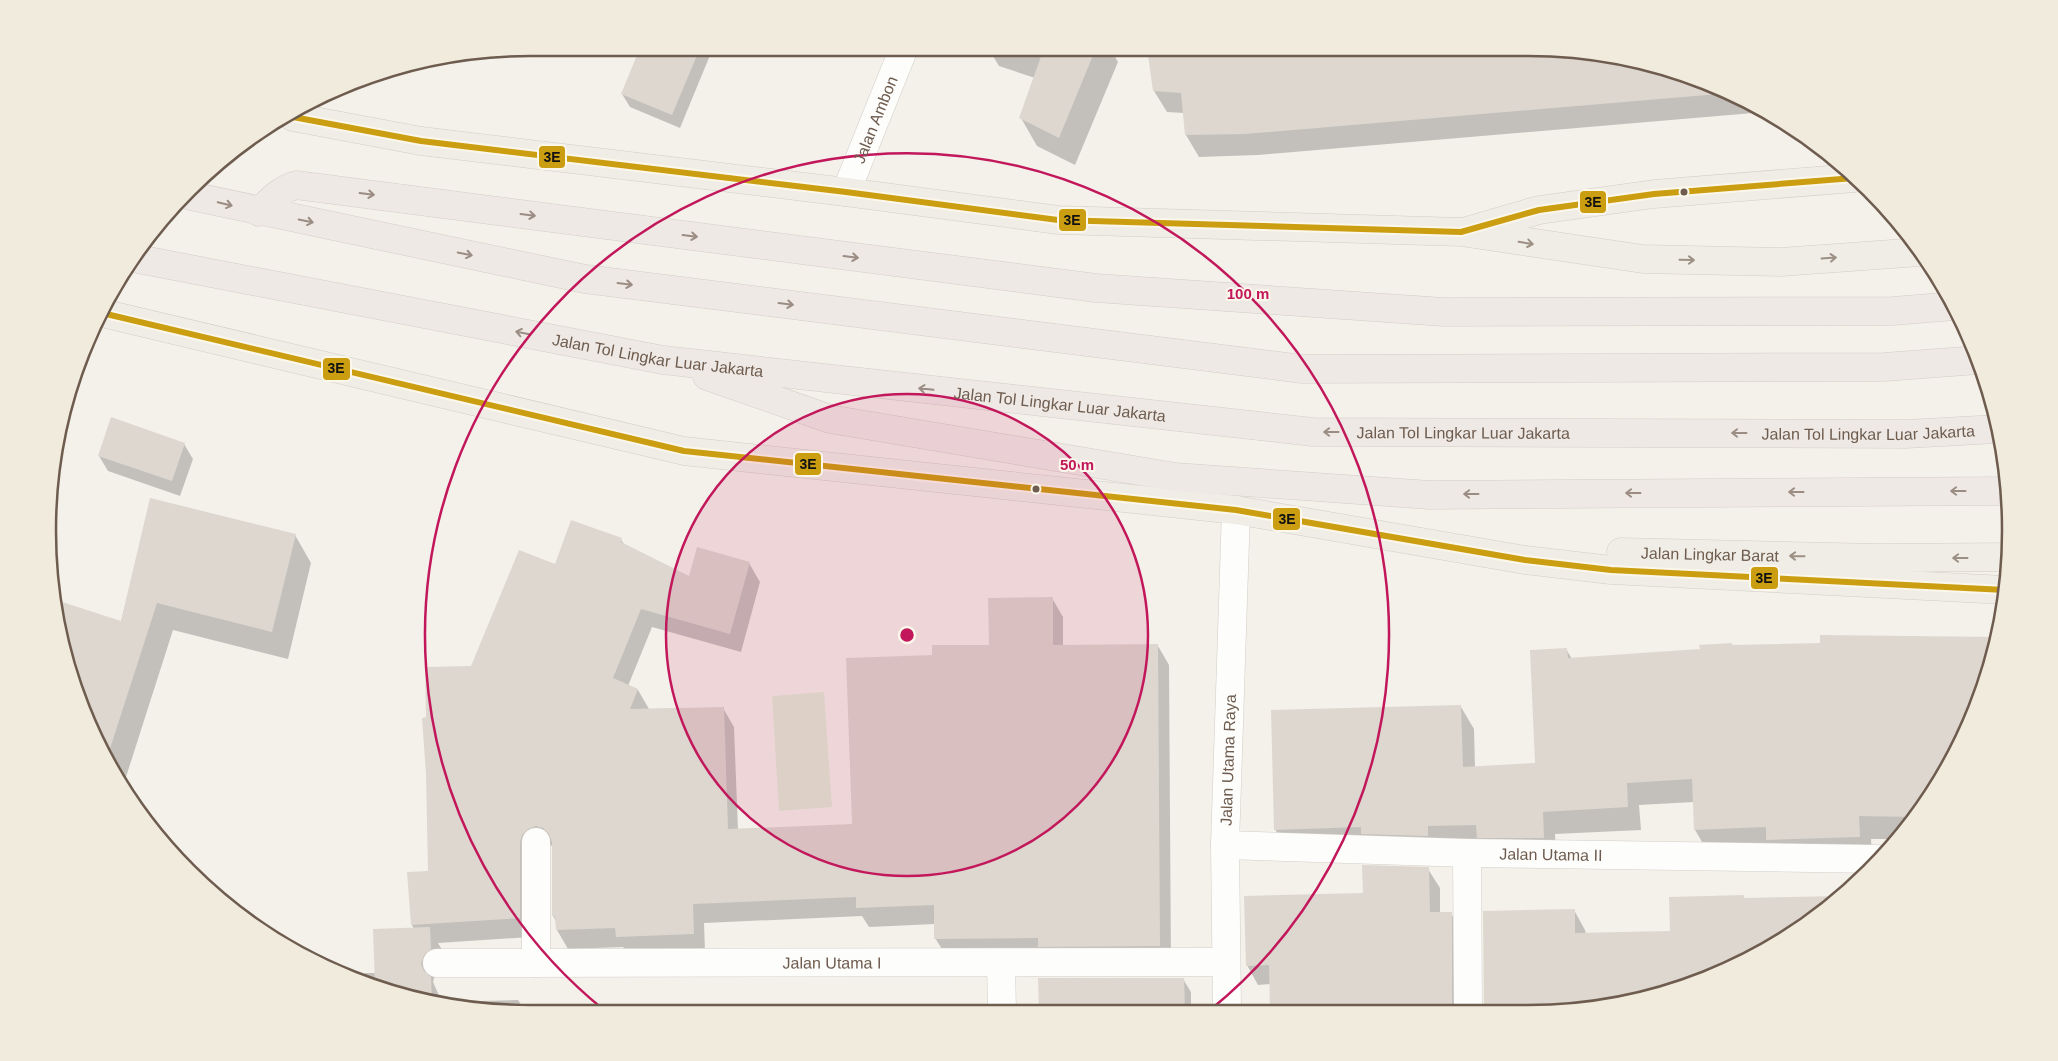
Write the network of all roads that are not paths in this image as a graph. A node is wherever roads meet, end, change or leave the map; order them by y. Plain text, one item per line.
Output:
1 (901, 56) edge
2 (297, 118) edge
3 (1845, 179) edge
4 (846, 192) junction
5 (194, 197) edge
6 (259, 212) junction
7 (1460, 232) junction
8 (1912, 253) edge
9 (141, 260) edge
10 (1945, 307) edge
11 (108, 315) edge
12 (663, 360) junction
13 (1970, 361) edge
14 (1991, 429) edge
15 (2000, 491) edge
16 (1236, 510) junction
17 (1412, 541) junction
18 (2001, 557) edge
19 (1998, 590) edge
20 (536, 842) dead end
21 (1225, 845) junction
22 (1468, 853) junction
23 (1869, 859) edge
24 (437, 962) dead end
25 (1226, 962) junction
26 (536, 963) junction
27 (1001, 963) junction
28 (1002, 1005) edge
29 (1227, 1005) edge
30 (1468, 1005) edge

1 - 4 street, Jalan Ambon
2 - 4 main road
3 - 7 main road
4 - 7 main road
5 -> 6 highway
6 -> 10 highway
6 -> 13 highway
7 -> 8 main road
12 -> 9 highway, Jalan Tol Lingkar Luar Jakarta
11 - 16 main road
14 -> 12 highway, Jalan Tol Lingkar Luar Jakarta
15 -> 12 highway
16 - 17 main road
16 - 21 street, Jalan Utama Raya
18 -> 17 main road, Jalan Lingkar Barat
17 - 19 main road
20 - 26 street
21 - 22 street, Jalan Utama II
21 - 25 street, Jalan Utama Raya
22 - 23 street, Jalan Utama II
22 - 30 street
24 - 26 street, Jalan Utama I
25 - 27 street, Jalan Utama I
25 - 29 street, Jalan Utama Raya
26 - 27 street, Jalan Utama I
27 - 28 street

